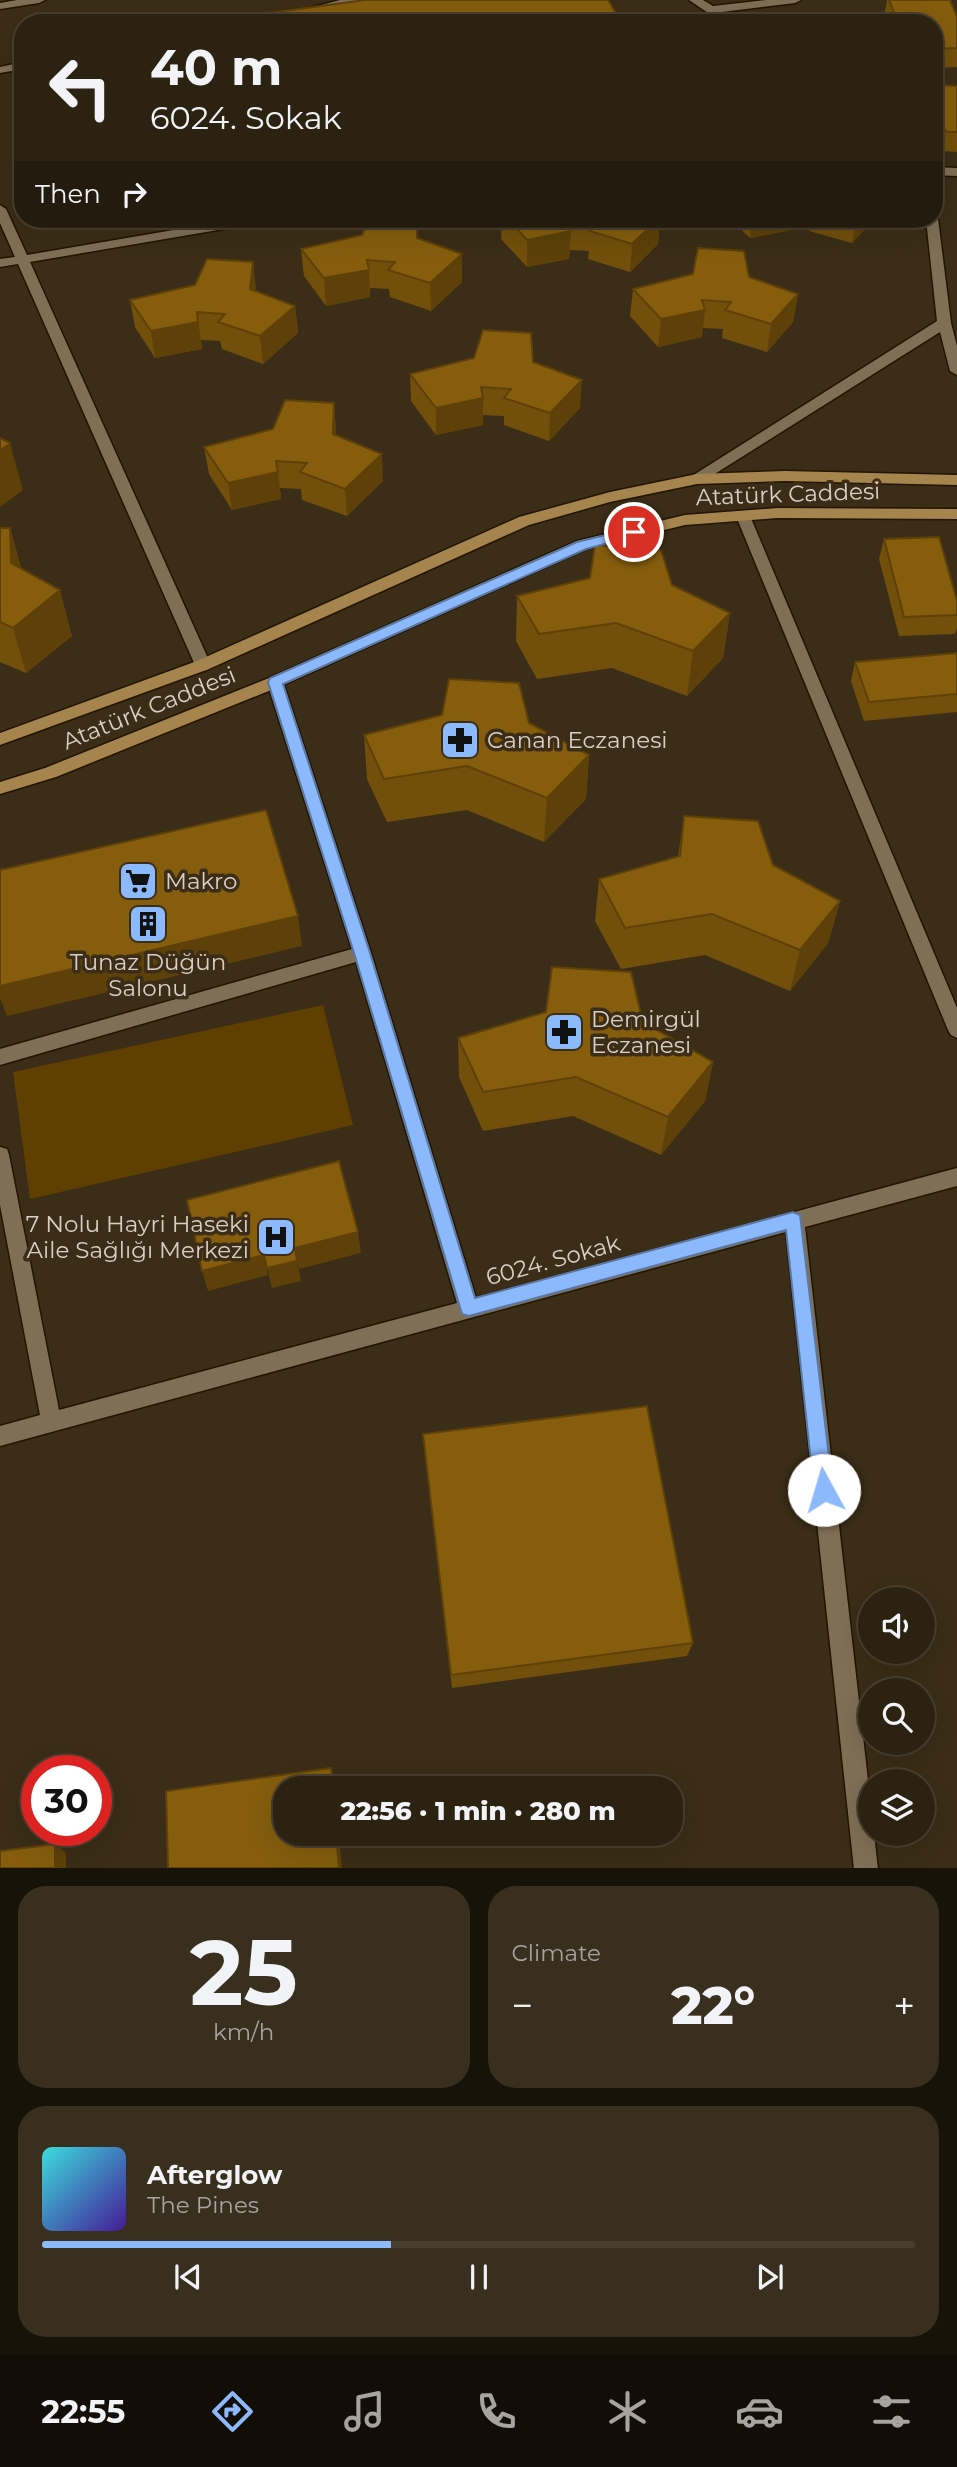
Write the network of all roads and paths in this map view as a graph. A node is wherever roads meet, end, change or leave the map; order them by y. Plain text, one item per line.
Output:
1 (39, 0) edge
2 (357, 0) edge
3 (695, 0) edge
4 (794, 0) edge
5 (0, 6) edge
6 (305, 10) edge
7 (711, 10) junction
8 (717, 14) edge
9 (0, 209) edge
10 (205, 228) edge
11 (933, 228) edge
12 (20, 259) junction
13 (0, 263) edge
14 (944, 323) junction
15 (957, 371) edge
16 (697, 479) junction
17 (957, 480) edge
18 (957, 514) edge
19 (743, 516) junction
20 (203, 664) junction
21 (275, 682) junction
22 (0, 739) edge
23 (0, 788) edge
24 (362, 953) junction
25 (957, 1030) edge
26 (0, 1057) edge
27 (0, 1155) edge
28 (957, 1177) edge
29 (793, 1220) junction
30 (469, 1308) junction
31 (51, 1421) junction
32 (0, 1436) edge
33 (866, 1868) edge

1 - 5 street
2 - 6 street
3 - 7 street
4 - 7 street
7 - 8 street
9 - 12 street
10 - 12 street
11 - 14 street
12 - 13 street
12 - 20 street
14 - 15 street
14 - 16 street
16 - 17 main road, Atatürk Caddesi
16 - 20 main road, Atatürk Caddesi
18 - 19 main road, Atatürk Caddesi
19 - 21 main road, Atatürk Caddesi
19 - 25 street
20 - 22 main road, Atatürk Caddesi
21 - 23 main road, Atatürk Caddesi
21 - 24 street
24 - 26 street
24 - 30 street
27 - 31 street
28 - 29 street, 6024. Sokak
29 - 30 street, 6024. Sokak
29 - 33 street
30 - 31 street, 6024. Sokak
31 - 32 street, 6024. Sokak

